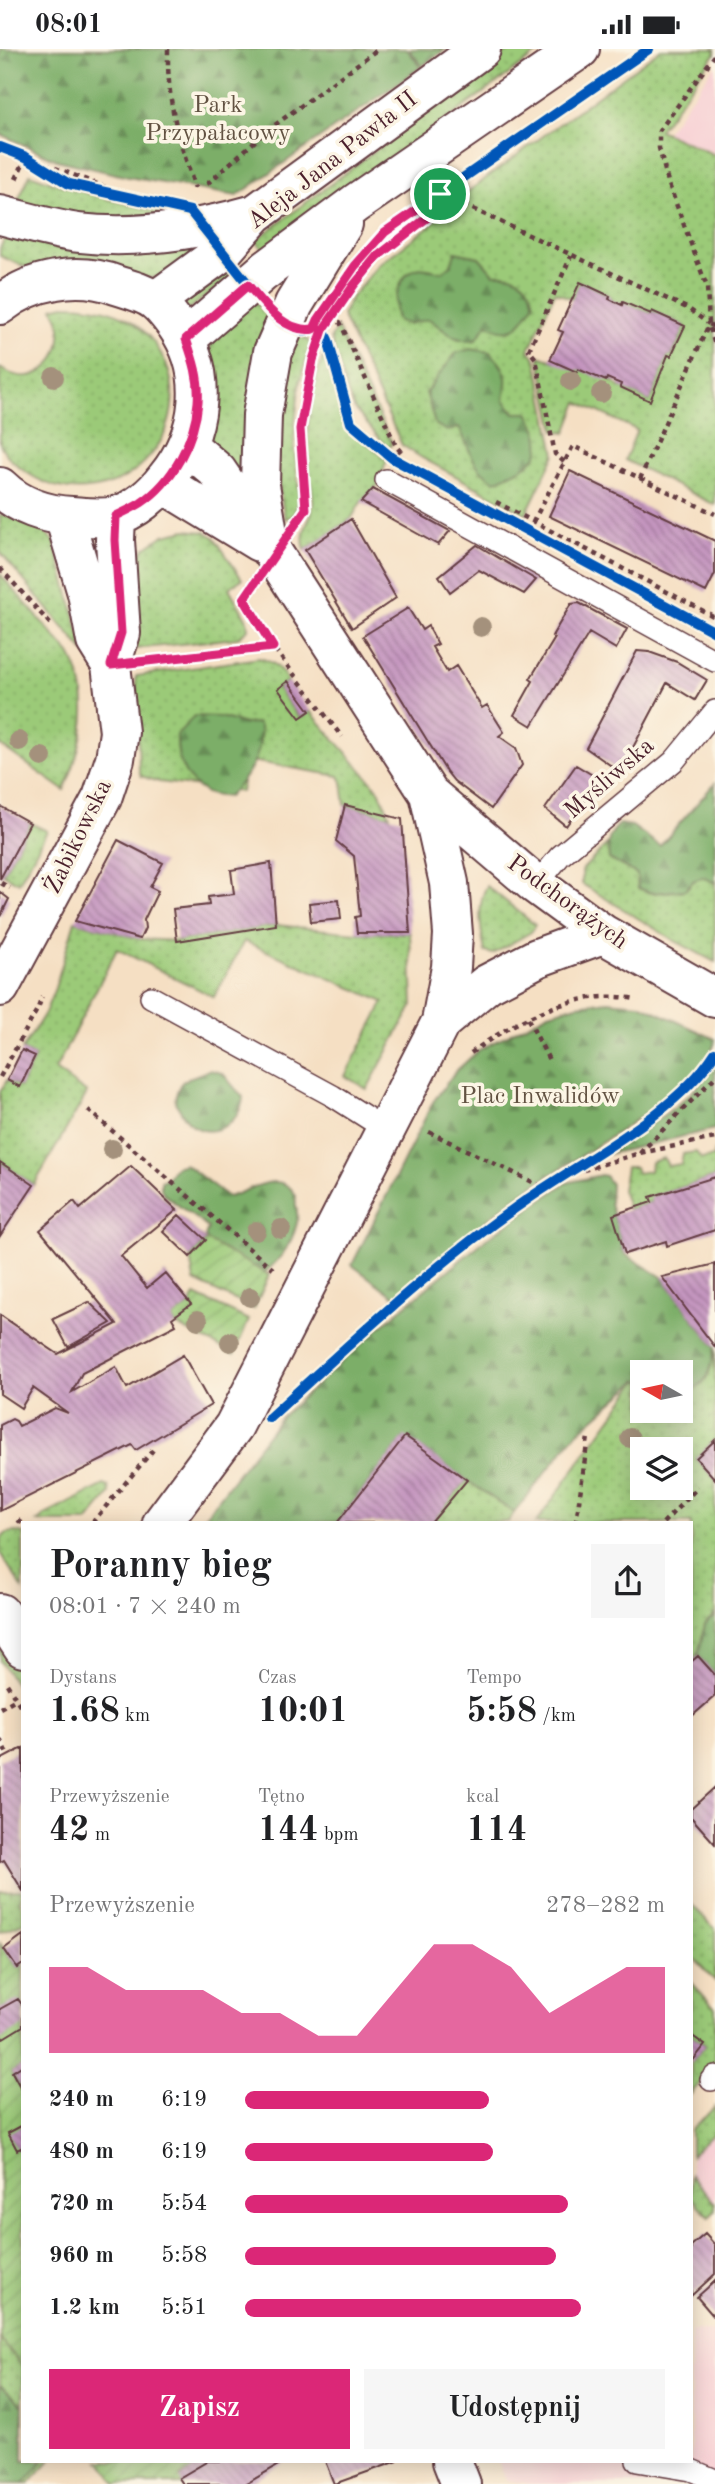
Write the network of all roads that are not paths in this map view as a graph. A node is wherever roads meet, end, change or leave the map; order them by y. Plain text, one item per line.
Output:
1 (481, 49) edge
2 (580, 49) edge
3 (356, 203) junction
4 (255, 214) junction
5 (0, 215) edge
6 (8, 289) edge
7 (155, 301) junction
8 (186, 339) junction
9 (187, 445) junction
10 (386, 480) dead end
11 (162, 483) junction
12 (2, 493) edge
13 (64, 516) junction
14 (116, 516) junction
15 (273, 552) junction
16 (715, 661) edge
17 (111, 665) junction
18 (715, 711) edge
19 (429, 794) junction
20 (536, 885) junction
21 (603, 934) junction
22 (0, 987) edge
23 (151, 997) dead end
24 (715, 998) edge
25 (441, 1022) junction
26 (385, 1129) junction
27 (163, 1521) edge
28 (0, 1613) edge
29 (21, 1645) edge
30 (453, 2463) edge
31 (650, 2463) edge
32 (715, 2480) edge
33 (461, 2484) edge

1 - 4 street, Aleja Jana Pawła II
2 - 3 street, Aleja Jana Pawła II
3 - 8 street, Aleja Jana Pawła II
3 - 15 street
4 - 5 street
4 - 7 street, Aleja Jana Pawła II
6 - 7 street
7 - 8 street
8 - 9 street
9 - 11 street
9 - 15 street
10 - 16 lane
11 - 14 street
11 - 15 street
12 - 13 street
13 - 14 street
13 - 17 street, Żabikowska
14 - 17 street
15 - 19 street
17 - 22 street, Żabikowska
18 - 20 lane, Myśliwska
19 - 20 street, Podchorążych
19 - 25 street
20 - 21 street, Podchorążych
21 - 24 street, Podchorążych
21 - 25 street
23 - 26 lane
25 - 26 street
26 - 27 street
28 - 29 street
30 - 33 street
31 - 32 lane

